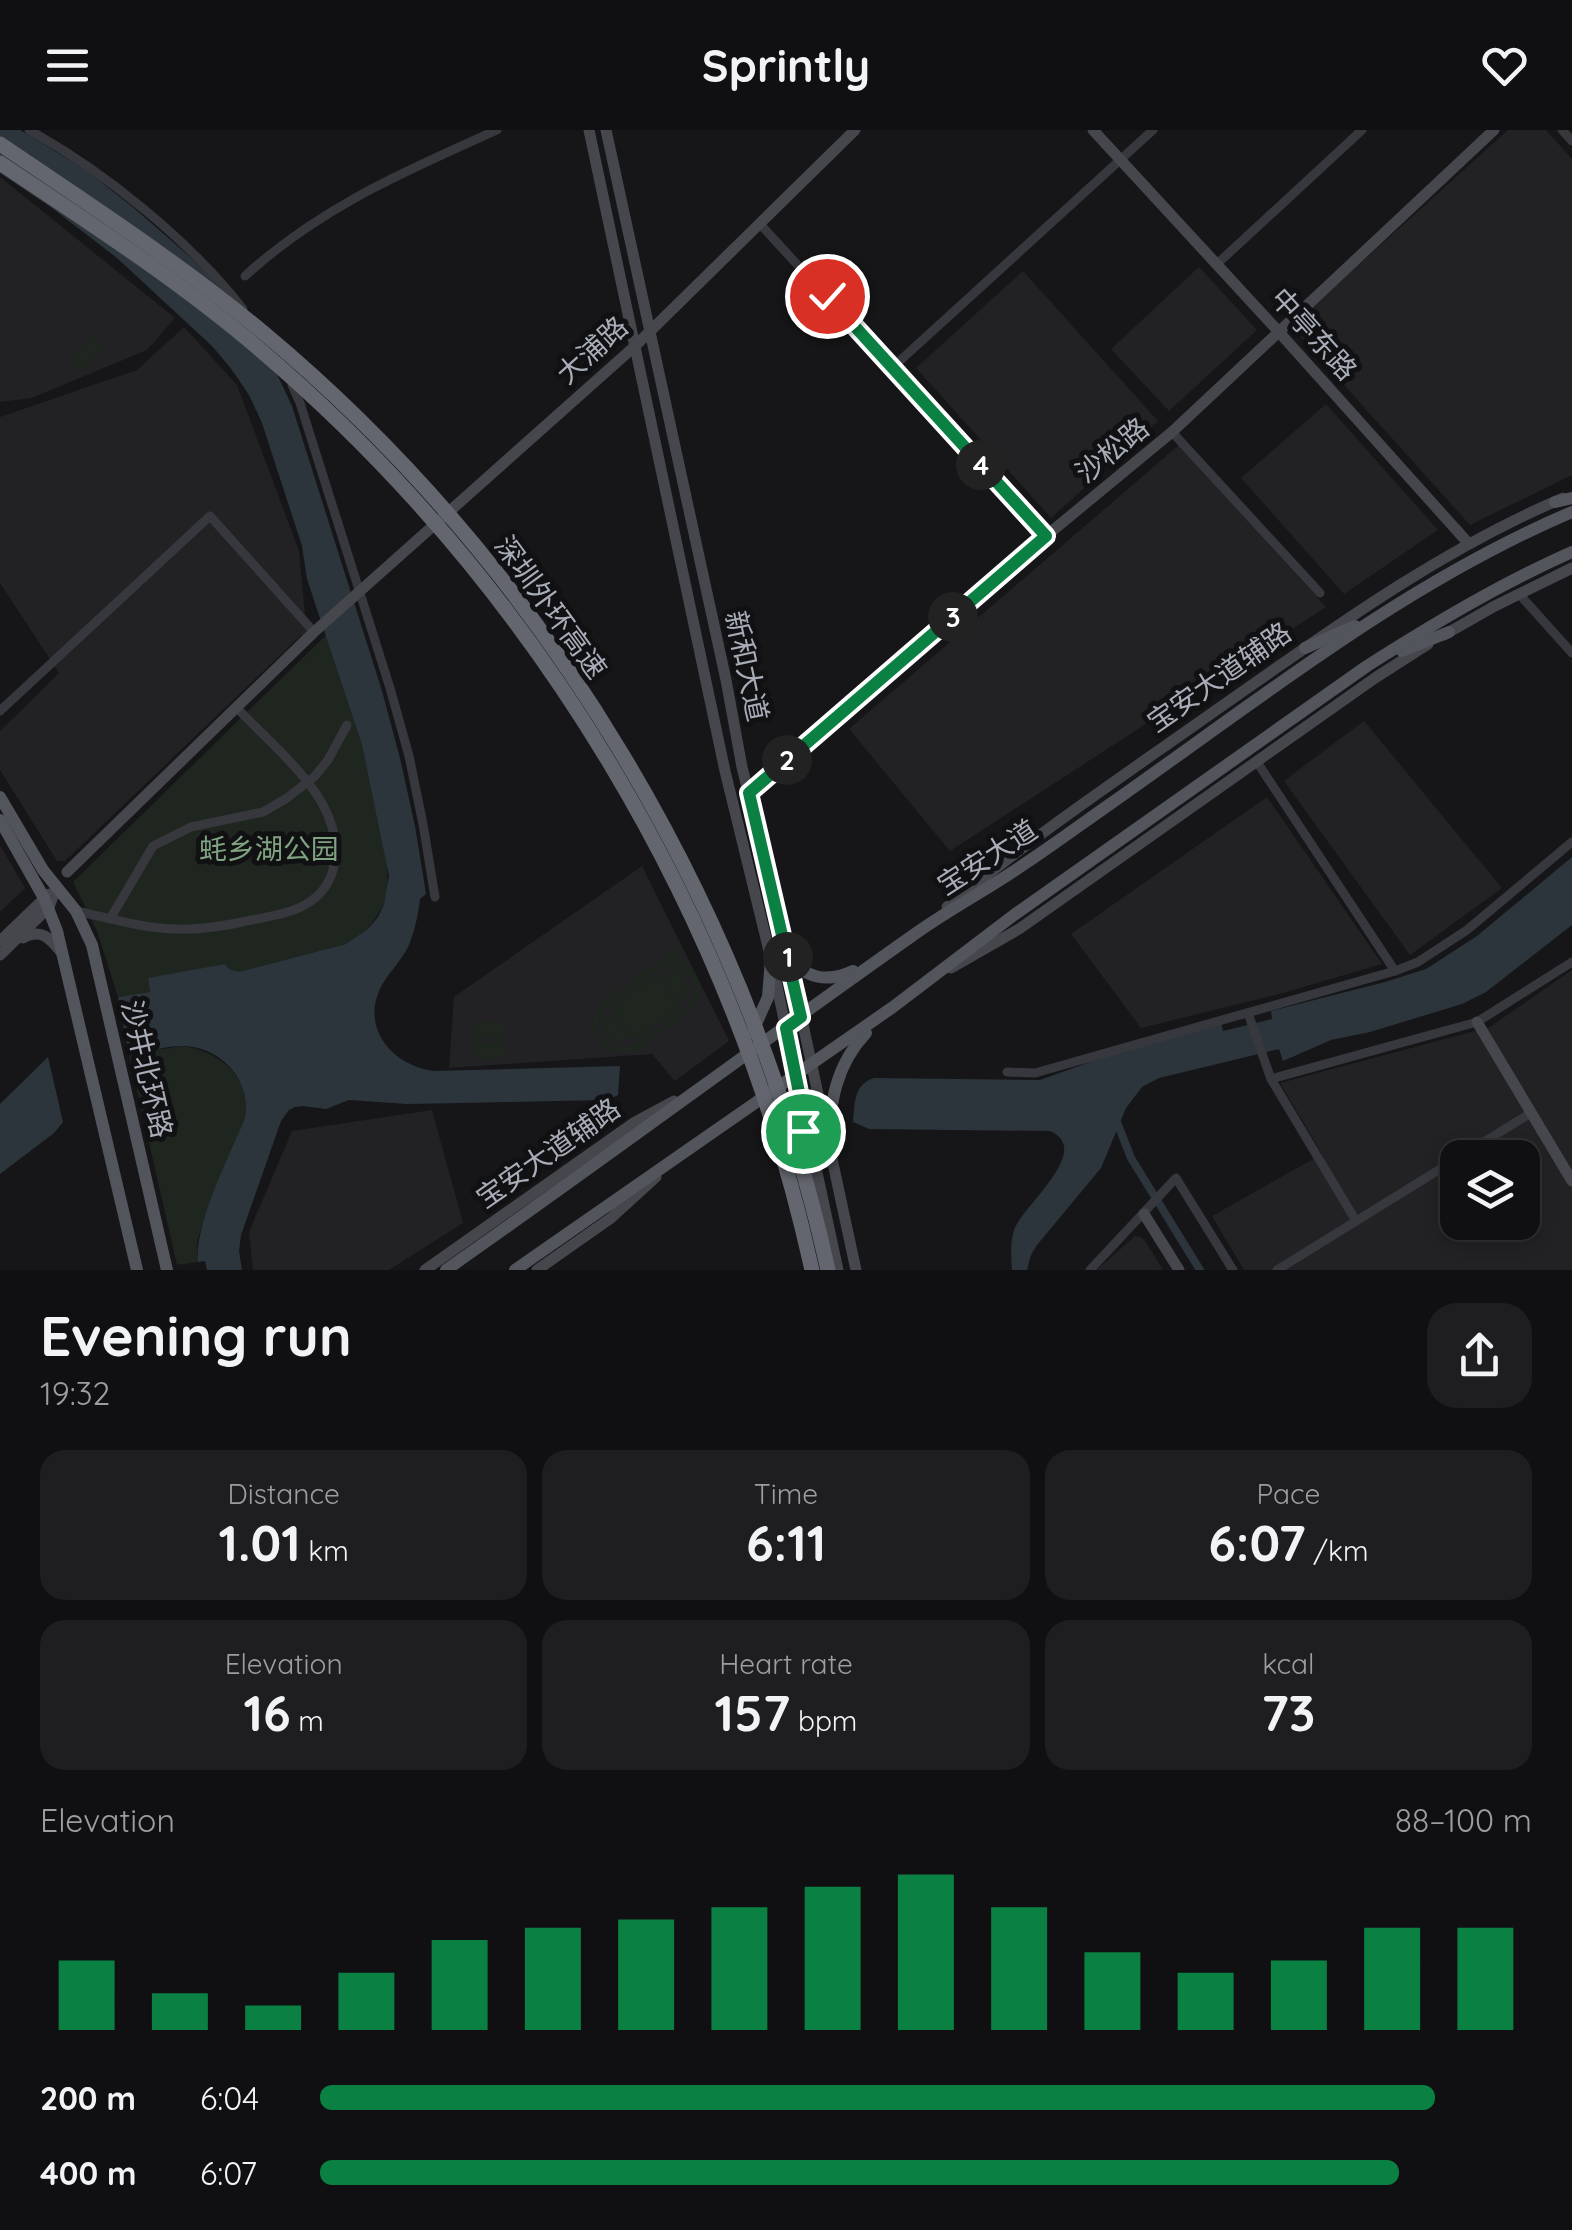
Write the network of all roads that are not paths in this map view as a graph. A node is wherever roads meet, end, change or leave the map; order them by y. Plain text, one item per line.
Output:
1 (29, 130) edge
2 (497, 130) edge
3 (590, 130) edge
4 (606, 130) edge
5 (855, 130) edge
6 (1093, 130) edge
7 (1153, 130) edge
8 (1362, 130) edge
9 (1494, 130) edge
10 (1562, 130) edge
11 (1572, 141) edge
12 (0, 144) edge
13 (1120, 160) junction
14 (0, 163) edge
15 (760, 224) junction
16 (1216, 264) junction
17 (244, 276) dead end
18 (1278, 331) junction
19 (649, 333) junction
20 (634, 347) junction
21 (893, 367) junction
22 (1172, 432) junction
23 (1572, 496) edge
24 (1555, 502) joint
25 (1572, 512) edge
26 (1046, 536) junction
27 (1469, 544) junction
28 (1572, 552) edge
29 (1572, 568) edge
30 (355, 594) junction
31 (1320, 594) dead end
32 (1519, 594) junction
33 (1384, 614) junction
34 (318, 628) junction
35 (1449, 632) junction
36 (1304, 648) junction
37 (1572, 653) edge
38 (1367, 666) junction
39 (236, 707) junction
40 (0, 711) edge
41 (348, 725) dead end
42 (1257, 762) junction
43 (308, 783) junction
44 (749, 793) junction
45 (0, 797) edge
46 (0, 820) edge
47 (1572, 842) edge
48 (67, 872) dead end
49 (56, 888) junction
50 (435, 897) dead end
51 (46, 903) junction
52 (76, 911) junction
53 (110, 918) junction
54 (916, 933) junction
55 (5, 943) edge
56 (0, 955) edge
57 (64, 955) junction
58 (788, 955) junction
59 (882, 957) junction
60 (771, 959) junction
61 (1572, 962) edge
62 (1395, 971) junction
63 (926, 983) junction
64 (893, 1007) junction
65 (1248, 1013) junction
66 (801, 1017) junction
67 (1476, 1022) junction
68 (786, 1028) junction
69 (810, 1064) junction
70 (1008, 1072) dead end
71 (795, 1075) junction
72 (710, 1080) junction
73 (1271, 1080) junction
74 (1531, 1112) junction
75 (741, 1114) junction
76 (1487, 1140) edge
77 (827, 1145) junction
78 (810, 1147) junction
79 (670, 1164) junction
80 (1440, 1169) edge
81 (1572, 1180) edge
82 (1144, 1214) junction
83 (1356, 1221) junction
84 (138, 1270) edge
85 (167, 1270) edge
86 (425, 1270) edge
87 (446, 1270) edge
88 (515, 1270) edge
89 (537, 1270) edge
90 (812, 1270) edge
91 (828, 1270) edge
92 (838, 1270) edge
93 (856, 1270) edge
94 (1090, 1270) edge
95 (1179, 1270) edge
96 (1233, 1270) edge
97 (1277, 1270) edge

1 - 30 street
2 - 17 street
3 - 20 main road, 新和大道
4 - 19 main road, 新和大道
5 - 15 main road, 大浦路
6 - 13 main road, 中亭东路
7 - 13 street
8 - 16 street
9 - 18 main road, 沙松路
10 - 11 street
12 - 91 highway, 深圳外环高速, bridge
13 - 16 main road, 中亭东路
13 - 21 street
14 - 90 highway, 深圳外环高速, bridge
15 - 19 main road, 大浦路
15 - 21 street
16 - 18 main road, 中亭东路
18 - 22 main road, 沙松路
18 - 27 main road, 中亭东路
19 - 20 main road, 大浦路
19 - 44 main road, 新和大道
20 - 30 main road, 大浦路
20 - 60 main road, 新和大道
21 - 26 street
22 - 26 main road, 沙松路
22 - 31 street
23 - 24 main road
24 - 27 main road, 宝安大道辅路
25 - 33 main road, 宝安大道
26 - 44 main road, 沙松路
27 - 36 main road, 宝安大道辅路
28 - 38 main road
29 - 32 main road
30 - 34 main road, 大浦路
30 - 50 street
32 - 35 main road
32 - 37 street
33 - 36 main road
33 - 54 main road, 宝安大道
34 - 39 main road
34 - 40 street
35 - 38 main road
35 - 42 main road
36 - 54 main road, 宝安大道辅路
38 - 63 main road
39 - 43 street
39 - 48 main road
41 - 43 street
42 - 62 street
42 - 63 main road
43 - 53 street
43 - 53 street
44 - 58 main road, 新和大道
45 - 49 main road, 沙井北环路
46 - 51 main road, 沙井北环路
47 - 62 street
49 - 51 main road
49 - 52 main road, 沙井北环路
51 - 55 main road
51 - 57 main road, 沙井北环路
52 - 53 street
52 - 85 main road, 沙井北环路
54 - 59 main road, 宝安大道
55 - 56 main road
55 - 57 main road
57 - 84 main road, 沙井北环路
58 - 59 main road
58 - 66 main road, 新和大道
59 - 66 main road, 宝安大道
60 - 68 main road, 新和大道
60 - 72 main road
61 - 67 street
62 - 65 street
63 - 64 main road
64 - 69 main road
64 - 77 main road
65 - 70 street
65 - 73 street
66 - 68 main road, 宝安大道
66 - 69 main road, 新和大道
67 - 73 street
67 - 74 main road
68 - 71 main road, 新和大道
68 - 72 main road, 宝安大道
69 - 71 main road
69 - 77 main road, 新和大道
71 - 75 main road
71 - 78 main road, 新和大道
72 - 86 main road, 宝安大道辅路
72 - 87 main road, 宝安大道
73 - 83 street
74 - 76 street
74 - 81 main road
75 - 78 main road
75 - 79 main road
77 - 93 main road, 新和大道
78 - 92 main road, 新和大道
79 - 88 main road
79 - 89 main road
80 - 83 street
82 - 94 street
82 - 95 main road
82 - 96 street
83 - 97 street

